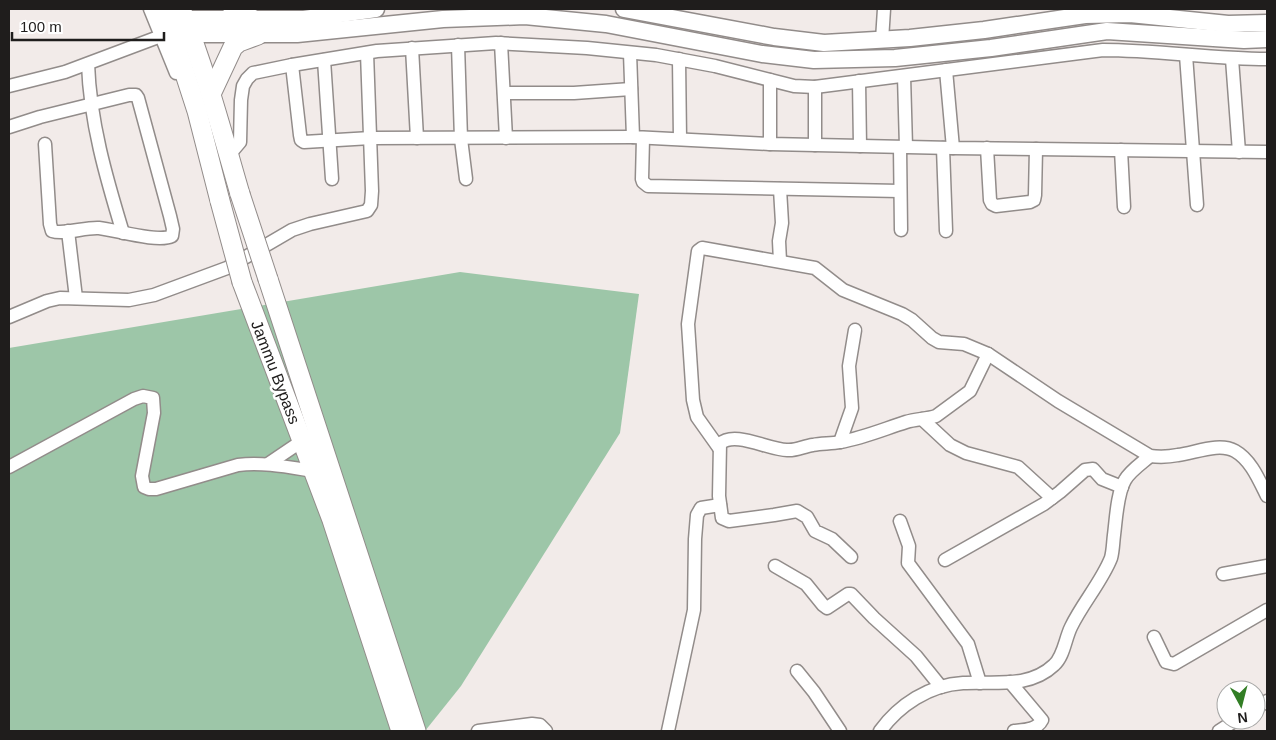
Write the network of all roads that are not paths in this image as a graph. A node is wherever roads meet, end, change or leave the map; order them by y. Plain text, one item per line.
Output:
1 (150, 9) edge
2 (233, 9) edge
3 (376, 9) edge
4 (624, 9) edge
5 (884, 9) edge
6 (1267, 23) edge
7 (175, 24) edge
8 (256, 27) junction
9 (1267, 39) edge
10 (882, 40) junction
11 (501, 43) junction
12 (458, 45) junction
13 (412, 48) junction
14 (630, 52) junction
15 (368, 53) junction
16 (1186, 55) junction
17 (679, 59) junction
18 (1232, 59) junction
19 (1267, 59) edge
20 (324, 60) junction
21 (88, 64) junction
22 (292, 65) junction
23 (946, 70) junction
24 (904, 76) junction
25 (770, 80) junction
26 (859, 81) junction
27 (9, 86) edge
28 (815, 87) junction
29 (631, 89) junction
30 (211, 94) junction
31 (504, 94) junction
32 (91, 104) junction
33 (9, 127) edge
34 (638, 137) junction
35 (371, 138) junction
36 (417, 138) junction
37 (506, 138) junction
38 (461, 139) junction
39 (680, 139) junction
40 (330, 141) junction
41 (45, 144) dead end
42 (770, 144) junction
43 (815, 145) junction
44 (860, 146) junction
45 (903, 147) junction
46 (948, 148) junction
47 (987, 148) junction
48 (1036, 149) junction
49 (1121, 150) junction
50 (1193, 151) junction
51 (1238, 152) junction
52 (1267, 152) edge
53 (229, 155) junction
54 (332, 179) dead end
55 (466, 179) dead end
56 (780, 189) junction
57 (900, 191) junction
58 (1197, 204) dead end
59 (1124, 207) dead end
60 (901, 230) dead end
61 (68, 231) junction
62 (946, 231) dead end
63 (123, 233) junction
64 (780, 258) junction
65 (76, 298) junction
66 (9, 317) edge
67 (855, 330) dead end
68 (988, 354) junction
69 (922, 419) junction
70 (302, 442) junction
71 (840, 442) junction
72 (719, 448) junction
73 (1150, 456) junction
74 (268, 464) junction
75 (9, 467) edge
76 (314, 471) junction
77 (1122, 487) junction
78 (1267, 496) edge
79 (1052, 498) junction
80 (720, 505) junction
81 (900, 521) dead end
82 (851, 557) dead end
83 (945, 560) dead end
84 (775, 566) dead end
85 (1267, 566) edge
86 (1223, 574) dead end
87 (1267, 610) edge
88 (1154, 637) dead end
89 (797, 672) dead end
90 (1010, 682) junction
91 (980, 683) junction
92 (941, 687) junction
93 (882, 730) edge
94 (401, 731) edge
95 (416, 731) edge
96 (478, 731) edge
97 (546, 731) edge
98 (668, 731) edge
99 (840, 731) edge
100 (1014, 731) edge

1 - 7 street
2 - 8 highway
3 - 8 main road
4 - 10 main road
5 - 10 street
6 - 10 main road
7 - 8 main road
7 - 21 street
7 - 30 highway, Jammu Bypass
7 - 70 highway, Jammu Bypass, bridge
8 - 9 main road
8 - 30 highway
11 - 12 street
11 - 14 street
11 - 31 street
12 - 13 street
12 - 38 street
13 - 15 street
13 - 36 street
14 - 17 street
14 - 29 street
15 - 20 street
15 - 35 street
16 - 18 street
16 - 23 street
16 - 50 street
17 - 25 street
17 - 39 street
18 - 19 street
18 - 51 street
20 - 22 street
20 - 40 street
21 - 27 street
21 - 32 street
22 - 40 street
22 - 53 street
23 - 24 street
23 - 46 street
24 - 26 street
24 - 45 street
25 - 28 street
25 - 42 street
26 - 28 street
26 - 44 street
28 - 43 street
29 - 31 street
29 - 34 street
30 - 53 highway, Jammu Bypass
31 - 37 street
32 - 33 street
32 - 63 street
32 - 63 street
34 - 37 street
34 - 39 street
34 - 56 street
35 - 36 street
35 - 40 street
35 - 65 street
36 - 38 street
37 - 38 street
38 - 55 street
39 - 42 street
40 - 54 street
41 - 61 street
42 - 43 street
43 - 44 street
44 - 45 street
45 - 46 street
45 - 57 street
46 - 47 street
46 - 62 street
47 - 48 street
47 - 48 street
48 - 49 street
49 - 50 street
49 - 59 street
50 - 51 street
50 - 58 street
51 - 52 street
53 - 95 highway, Jammu Bypass, bridge
56 - 57 street
56 - 64 street
57 - 60 street
61 - 63 street
61 - 65 street
64 - 68 street
64 - 72 street
65 - 66 street
67 - 71 street
68 - 69 street
68 - 73 street
69 - 71 street
69 - 79 street
70 - 74 street
70 - 76 highway, Jammu Bypass
71 - 72 street
72 - 80 street
73 - 77 street
73 - 78 street
74 - 75 street
74 - 76 street
76 - 94 highway, Jammu Bypass
77 - 79 street
77 - 90 street
79 - 83 street
80 - 82 street
80 - 98 street
81 - 91 street
84 - 92 street
85 - 86 street
87 - 88 street
89 - 99 street
90 - 91 street
90 - 100 street
91 - 92 street
92 - 93 street
96 - 97 street

